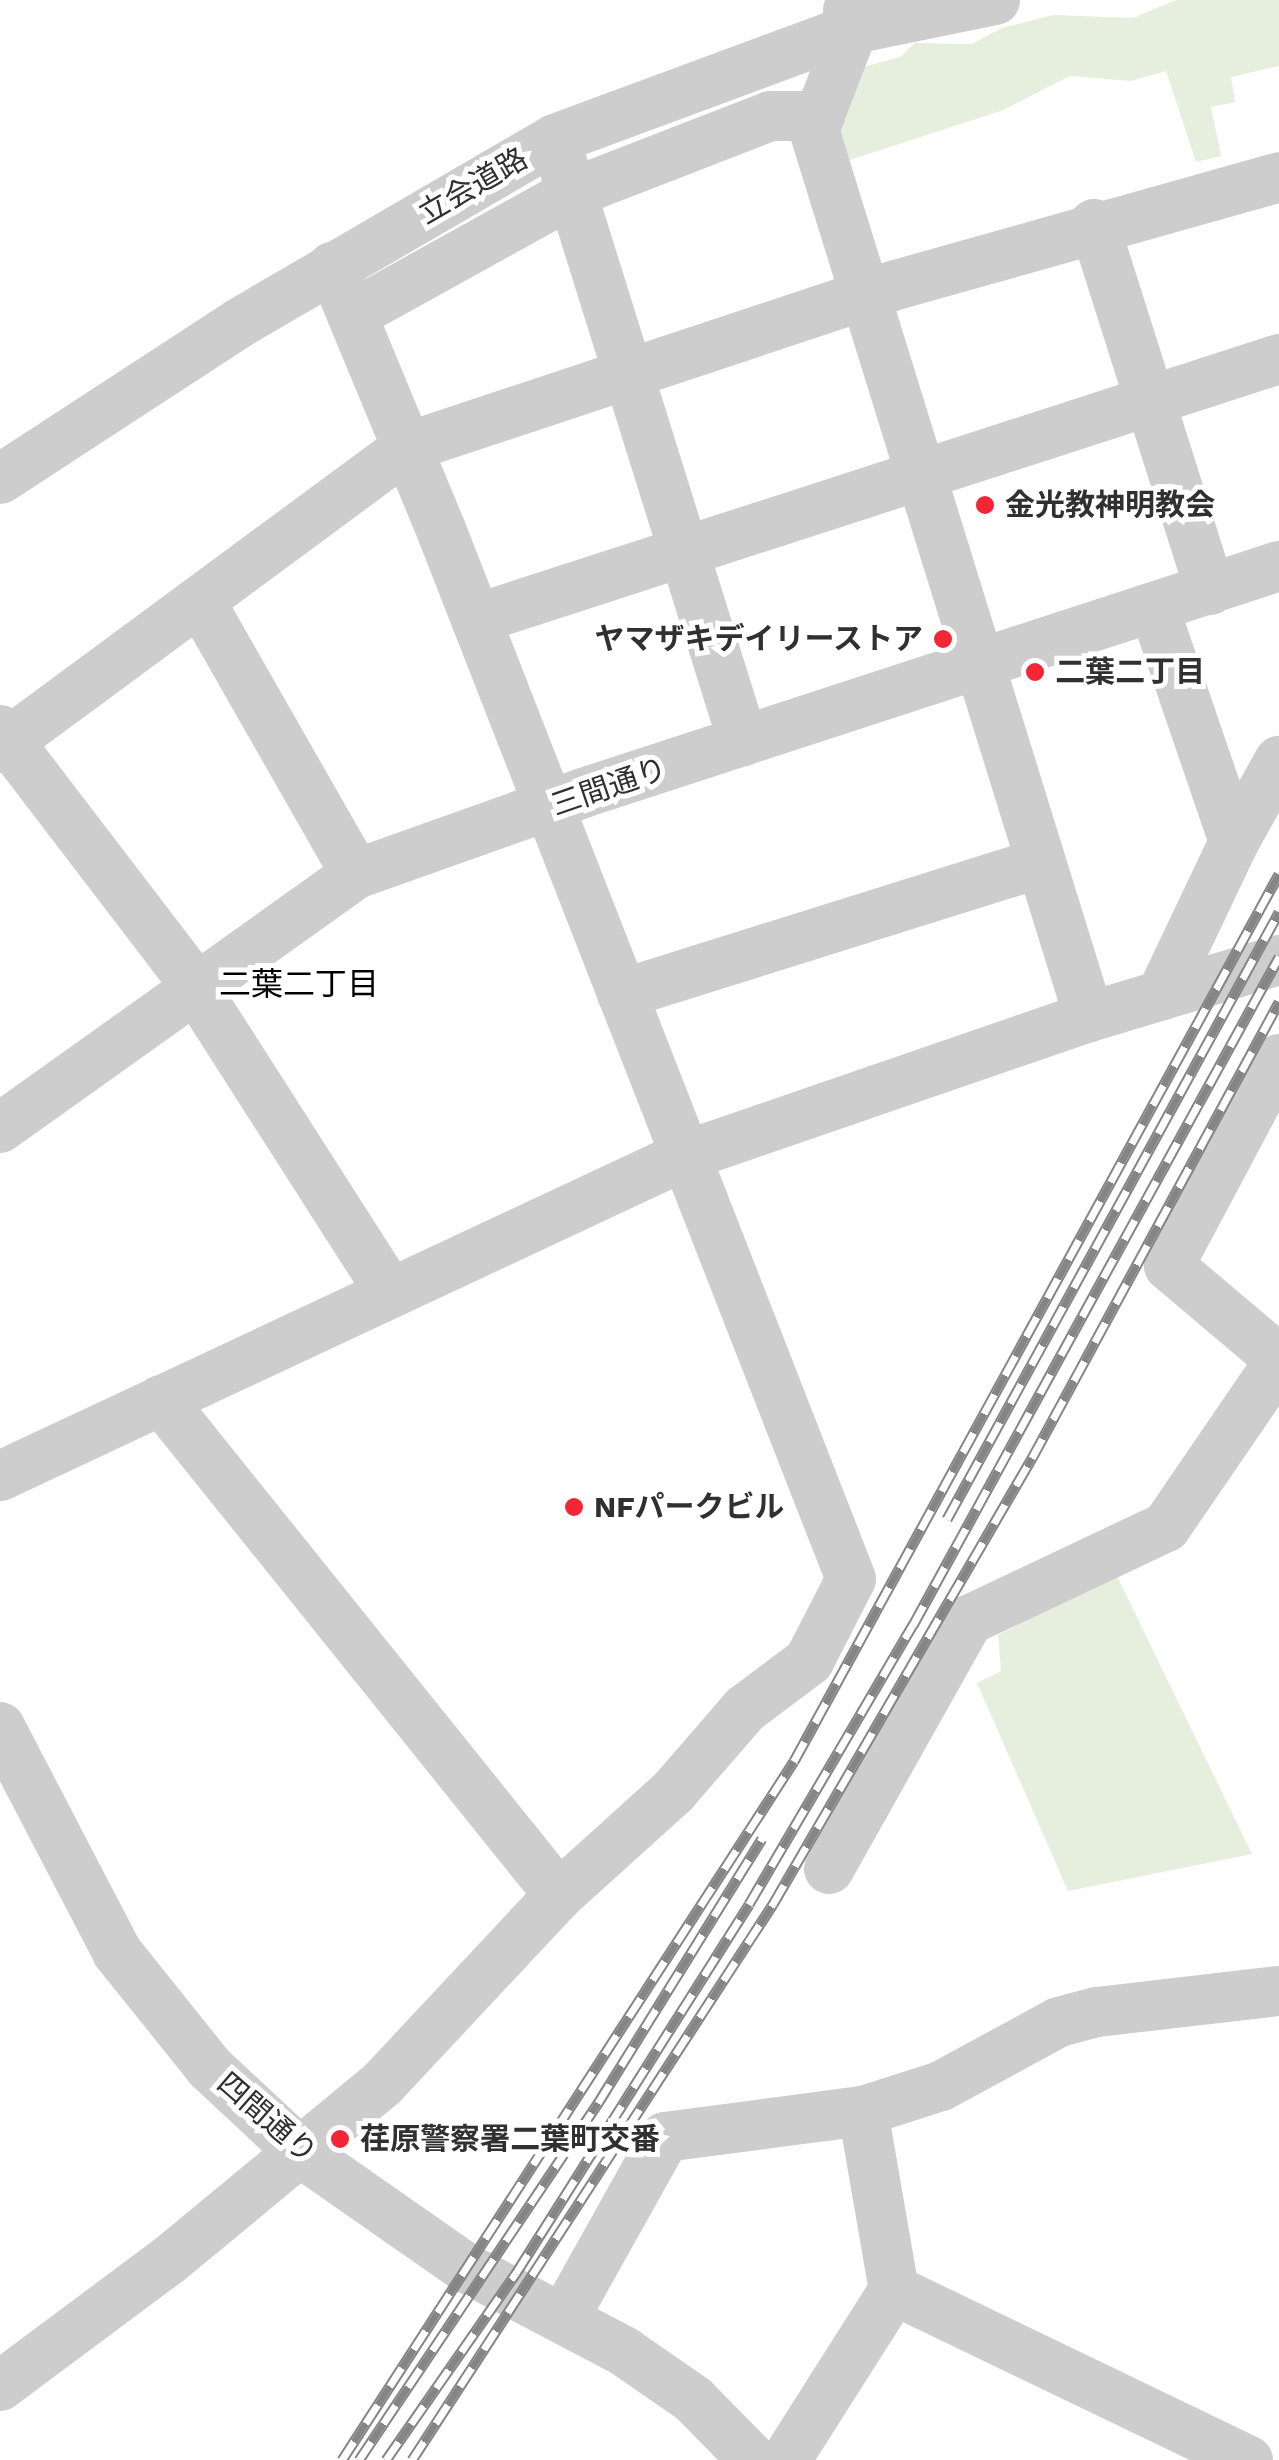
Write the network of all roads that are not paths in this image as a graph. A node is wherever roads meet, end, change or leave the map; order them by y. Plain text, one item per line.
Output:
1 (995, 0) edge
2 (849, 14) edge
3 (820, 116) junction
4 (555, 139) junction
5 (1279, 177) edge
6 (572, 192) junction
7 (1094, 224) junction
8 (332, 267) junction
9 (861, 296) junction
10 (352, 315) junction
11 (1279, 359) edge
12 (627, 372) junction
13 (1147, 402) junction
14 (408, 447) junction
15 (918, 476) junction
16 (0, 479) edge
17 (684, 552) junction
18 (1279, 566) edge
19 (1210, 590) junction
20 (200, 602) junction
21 (1154, 608) junction
22 (476, 619) junction
23 (976, 666) junction
24 (3, 740) edge
25 (743, 742) junction
26 (1279, 760) edge
27 (550, 808) junction
28 (1234, 842) junction
29 (1039, 864) junction
30 (356, 874) junction
31 (1279, 960) edge
32 (194, 986) junction
33 (622, 994) junction
34 (1161, 996) junction
35 (1089, 1017) junction
36 (1279, 1059) edge
37 (0, 1128) edge
38 (682, 1157) junction
39 (388, 1290) junction
40 (1279, 1360) edge
41 (161, 1400) junction
42 (0, 1476) edge
43 (0, 1727) edge
44 (830, 1869) dead end
45 (559, 1895) junction
46 (1279, 1991) edge
47 (863, 2111) junction
48 (300, 2152) junction
49 (894, 2290) junction
50 (565, 2316) junction
51 (0, 2386) edge
52 (753, 2460) edge
53 (786, 2460) edge
54 (1248, 2460) edge

1 - 2 street, 立会道路
2 - 3 street
2 - 4 street, 立会道路
3 - 6 street
3 - 9 street
4 - 6 street
4 - 8 street, 立会道路
5 - 7 street
6 - 10 street
6 - 12 street
7 - 9 street
7 - 13 street
8 - 10 street
8 - 16 street, 立会道路
9 - 12 street
9 - 15 street
10 - 14 street
11 - 13 street
12 - 14 street
12 - 17 street
13 - 15 street
13 - 19 street
14 - 20 street
14 - 22 street
15 - 17 street
15 - 23 street
17 - 22 street
17 - 25 street
18 - 19 street, 三間通り
19 - 21 street, 三間通り
20 - 24 street
20 - 30 street
21 - 23 street, 三間通り
21 - 28 street
22 - 27 street
23 - 25 street, 三間通り
23 - 29 street
24 - 32 street
25 - 27 street, 三間通り
26 - 28 street
27 - 30 street, 三間通り
27 - 33 street
28 - 34 street
29 - 33 street
29 - 35 street
30 - 32 street, 三間通り
31 - 34 street
32 - 37 street, 三間通り
32 - 39 street
33 - 38 street
34 - 35 street
35 - 38 street
36 - 40 street
38 - 39 street
38 - 45 street
39 - 41 street
40 - 44 street
41 - 42 street
41 - 45 street
43 - 48 street, 四間通り
45 - 48 street
46 - 47 street
47 - 49 street
47 - 50 street
48 - 50 street, 四間通り
48 - 51 street
49 - 53 street
49 - 54 street
50 - 52 street, 四間通り

